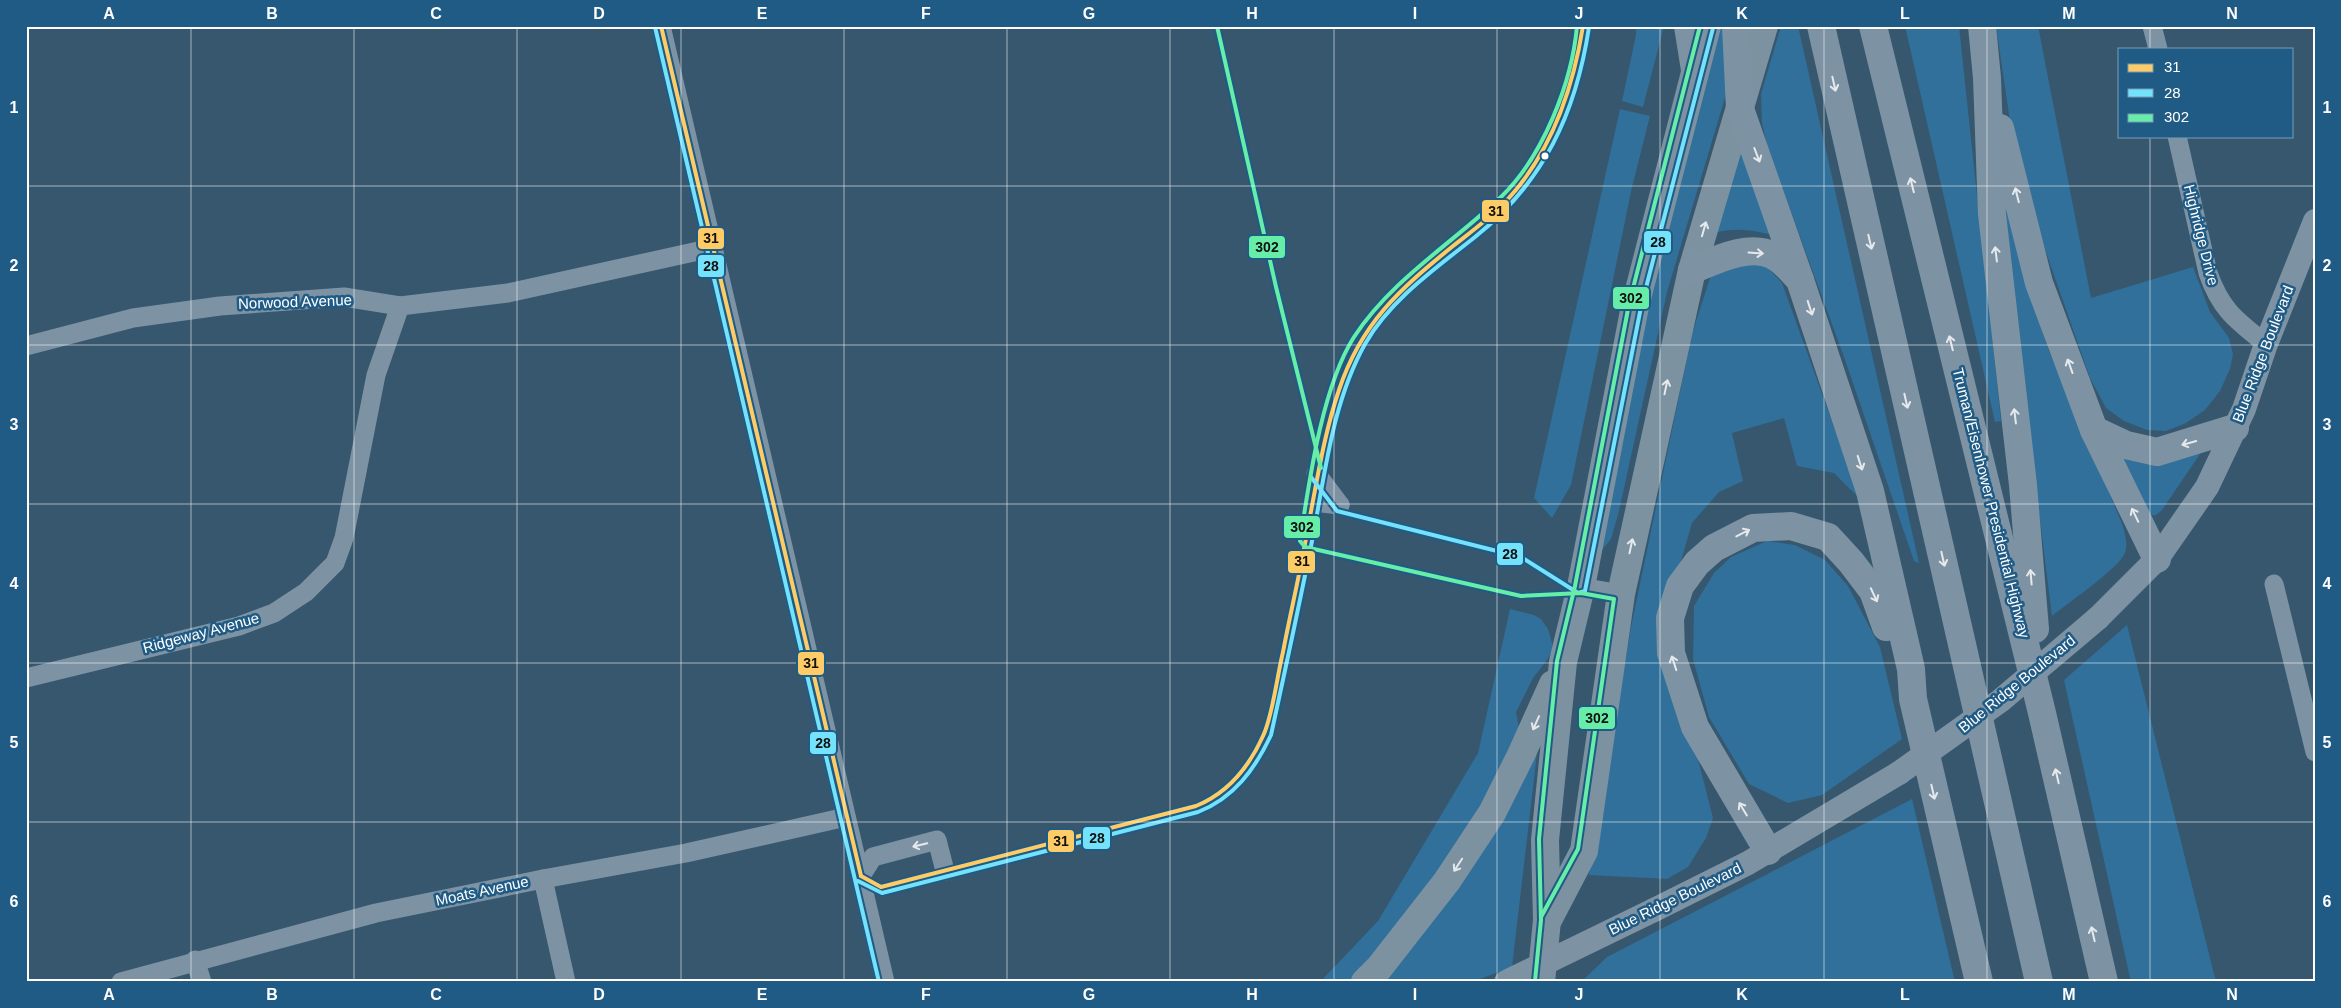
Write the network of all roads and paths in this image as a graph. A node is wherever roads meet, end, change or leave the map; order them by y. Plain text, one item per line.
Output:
1 (661, 26) edge
2 (1688, 26) edge
3 (1708, 26) edge
4 (1736, 26) edge
5 (1764, 26) edge
6 (1873, 26) edge
7 (1982, 26) edge
8 (2152, 26) edge
9 (1822, 31) edge
10 (2158, 48) edge
11 (1695, 70) junction
12 (1988, 78) junction
13 (1740, 109) junction
14 (2178, 138) edge
15 (2315, 221) edge
16 (712, 248) junction
17 (1692, 270) junction
18 (1800, 280) junction
19 (400, 306) junction
20 (2266, 344) junction
21 (26, 346) edge
22 (2235, 428) junction
23 (2094, 430) junction
24 (1316, 473) dead end
25 (1313, 502) dead end
26 (2156, 559) junction
27 (2274, 584) dead end
28 (1581, 587) junction
29 (1621, 594) junction
30 (1563, 662) junction
31 (26, 678) edge
32 (1913, 699) junction
33 (2042, 713) junction
34 (2315, 752) edge
35 (846, 817) junction
36 (1768, 850) junction
37 (945, 871) dead end
38 (861, 876) junction
39 (543, 878) junction
40 (1547, 920) junction
41 (195, 960) junction
42 (121, 982) edge
43 (202, 982) edge
44 (566, 982) edge
45 (885, 982) edge
46 (1365, 982) edge
47 (1506, 982) edge
48 (1541, 982) edge
49 (1979, 982) edge
50 (2039, 982) edge
51 (2104, 982) edge

1 - 16 street
2 - 11 highway
3 - 11 main road
4 - 13 highway
5 - 13 main road
33 -> 6 highway, Truman/Eisenhower Presidential Highway
7 - 12 highway
8 - 10 street
9 -> 50 highway
11 - 28 main road
23 -> 12 highway
33 -> 12 highway
17 -> 13 main road
13 -> 18 highway
14 - 20 street, Highridge Drive
15 - 20 street, Blue Ridge Boulevard
16 - 19 street, Norwood Avenue
16 - 35 street
17 -> 18 highway
29 -> 17 main road
18 -> 32 highway
19 - 21 street, Norwood Avenue
19 - 31 street, Ridgeway Avenue
20 - 22 street, Blue Ridge Boulevard
22 -> 23 highway
22 - 26 street, Blue Ridge Boulevard
26 -> 23 highway
24 - 25 street
26 - 36 street, Blue Ridge Boulevard, bridge
27 - 34 street
28 - 29 street
28 - 30 main road
29 - 40 main road
30 - 40 main road
30 -> 46 main road
36 -> 32 highway
32 -> 49 highway
51 -> 33 highway, Truman/Eisenhower Presidential Highway
35 - 38 street
35 - 39 street, Moats Avenue
36 - 47 street, Blue Ridge Boulevard, bridge
37 -> 38 street
38 - 45 street
39 - 41 street, Moats Avenue
39 - 44 street
40 - 48 main road
41 - 42 street, Moats Avenue
41 - 43 street

